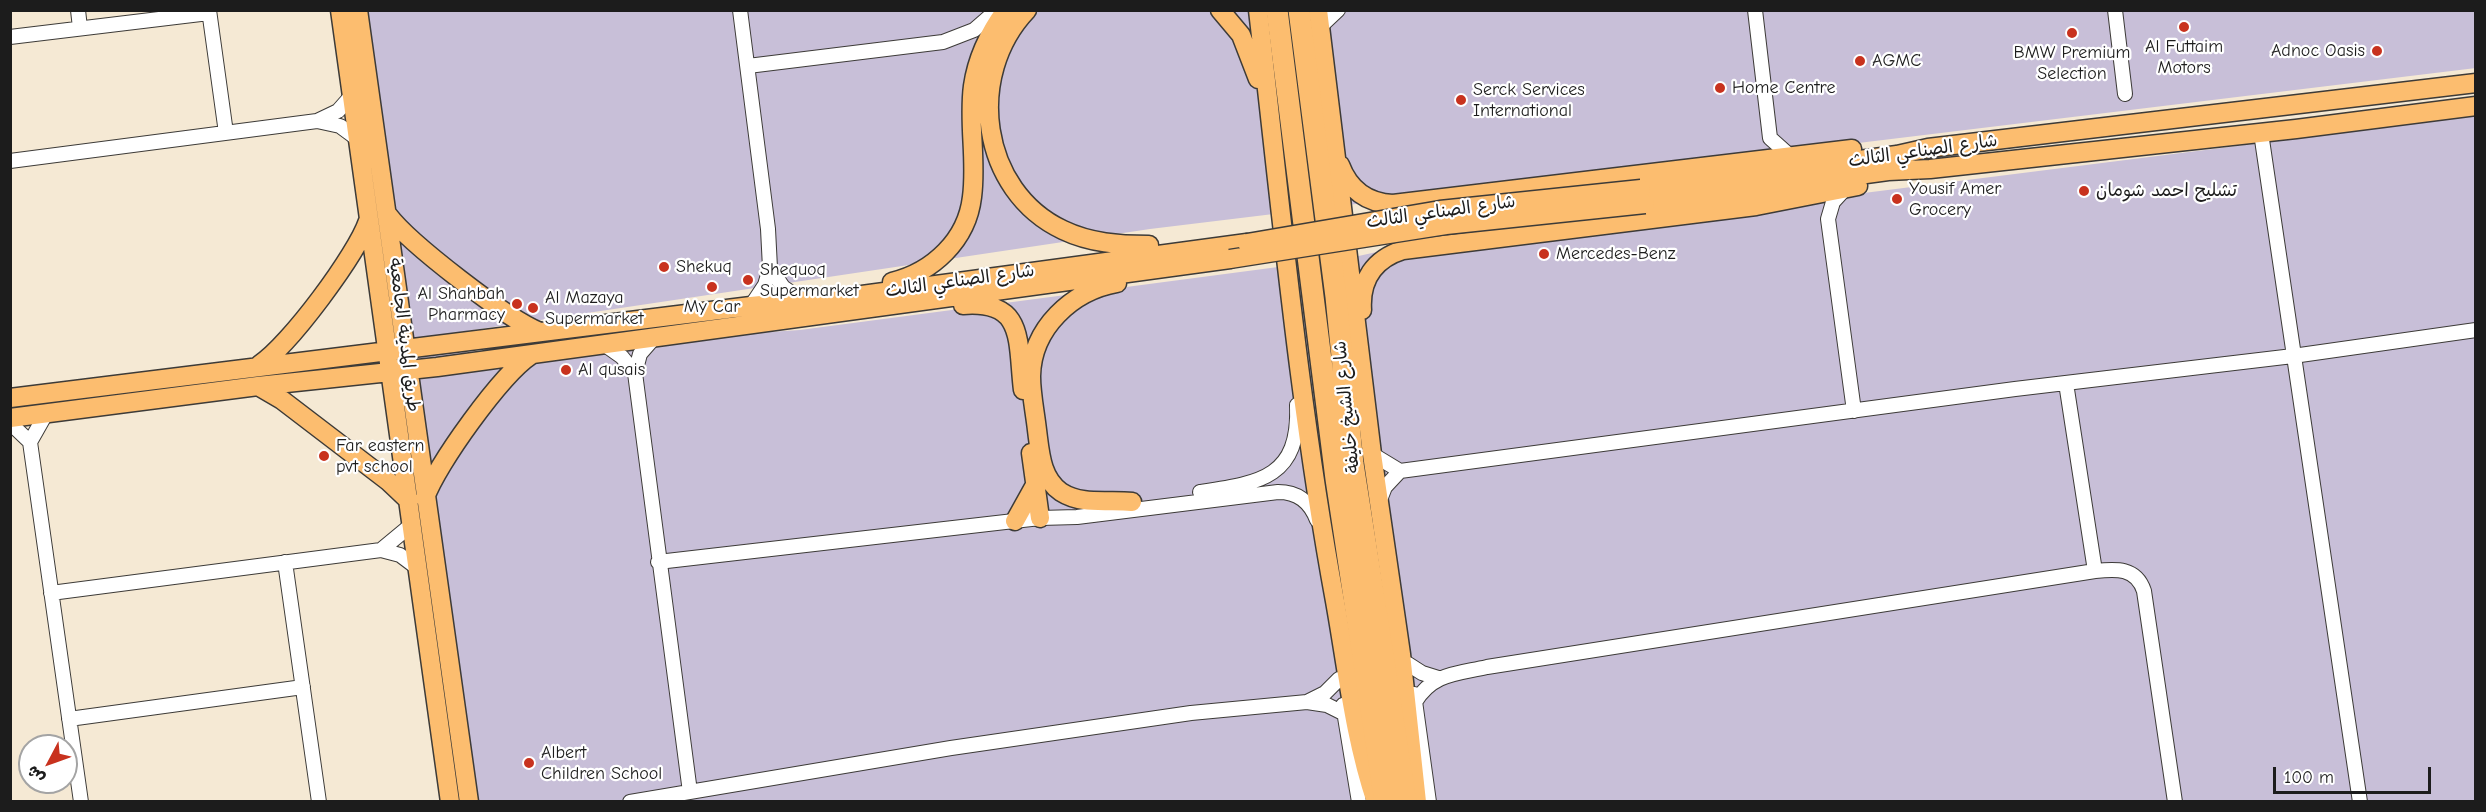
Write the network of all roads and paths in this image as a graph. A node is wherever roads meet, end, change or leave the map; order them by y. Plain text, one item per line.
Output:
1 (78, 10) edge
2 (340, 10) edge
3 (358, 10) edge
4 (740, 10) edge
5 (997, 10) edge
6 (1006, 10) edge
7 (1027, 10) edge
8 (1220, 10) edge
9 (1258, 10) edge
10 (1277, 10) edge
11 (1299, 10) edge
12 (1338, 10) edge
13 (1755, 10) edge
14 (2115, 10) edge
15 (209, 12) edge
16 (1319, 19) edge
17 (80, 28) junction
18 (10, 37) edge
19 (748, 66) junction
20 (2475, 82) edge
21 (353, 94) junction
22 (2126, 94) dead end
23 (2475, 106) edge
24 (1270, 111) junction
25 (317, 121) junction
26 (226, 133) junction
27 (2260, 133) junction
28 (1770, 138) junction
29 (1332, 139) junction
30 (359, 140) junction
31 (1928, 148) junction
32 (1790, 155) junction
33 (1753, 159) junction
34 (10, 161) edge
35 (1930, 169) junction
36 (1845, 189) junction
37 (1643, 196) junction
38 (1800, 198) junction
39 (388, 215) junction
40 (369, 219) junction
41 (1828, 219) junction
42 (1135, 263) junction
43 (770, 268) junction
44 (862, 295) junction
45 (802, 300) junction
46 (917, 301) junction
47 (751, 306) junction
48 (404, 326) junction
49 (383, 330) junction
50 (2475, 330) edge
51 (540, 332) junction
52 (654, 338) junction
53 (605, 345) junction
54 (425, 346) junction
55 (406, 348) junction
56 (377, 351) junction
57 (532, 354) junction
58 (2293, 356) junction
59 (1361, 359) junction
60 (258, 366) junction
61 (418, 369) junction
62 (1299, 371) junction
63 (635, 373) junction
64 (384, 378) junction
65 (2066, 383) junction
66 (258, 386) junction
67 (411, 389) junction
68 (10, 398) edge
69 (1854, 411) junction
70 (47, 412) junction
71 (10, 418) edge
72 (10, 423) edge
73 (30, 442) junction
74 (1372, 454) junction
75 (1400, 471) junction
76 (1035, 485) junction
77 (416, 499) junction
78 (1379, 501) junction
79 (1132, 502) junction
80 (1047, 517) junction
81 (1015, 521) junction
82 (410, 526) junction
83 (1322, 530) junction
84 (381, 549) junction
85 (285, 562) junction
86 (658, 562) junction
87 (416, 567) junction
88 (2095, 571) junction
89 (51, 593) junction
90 (1336, 610) junction
91 (1396, 627) junction
92 (1408, 664) junction
93 (1438, 678) junction
94 (1339, 679) junction
95 (303, 687) junction
96 (1308, 702) junction
97 (1415, 702) junction
98 (1345, 714) junction
99 (69, 718) junction
100 (690, 792) junction
101 (470, 800) edge
102 (81, 801) edge
103 (319, 801) edge
104 (450, 801) edge
105 (630, 801) edge
106 (1359, 801) edge
107 (1376, 801) edge
108 (1385, 801) edge
109 (1406, 801) edge
110 (1417, 801) edge
111 (1429, 801) edge
112 (2175, 801) edge
113 (2360, 801) edge

1 - 17 street
2 - 21 main road, طريق المدينة الجامعية
3 - 39 main road, طريق المدينة الجامعية
4 - 19 street
5 - 19 street
6 - 44 main road
7 - 42 main road
8 - 24 main road
9 - 24 main road
10 - 108 highway, شارع الشيخ خليفة
11 - 109 highway, شارع الشيخ خليفة
12 - 16 street
13 - 28 street
14 - 22 street
15 - 17 street
15 - 26 street
16 - 29 main road
17 - 18 street
19 - 43 street
20 - 31 main road, شارع الصناعي الثالث
21 - 25 street
21 - 30 main road, طريق المدينة الجامعية
23 - 27 main road, شارع الصناعي الثالث
24 - 62 main road
25 - 26 street
25 - 30 street
26 - 34 street
27 - 35 main road, شارع الصناعي الثالث
27 - 58 street
28 - 32 street
28 - 33 street
29 - 33 main road
29 - 59 main road
30 - 40 main road, طريق المدينة الجامعية
31 - 32 main road
31 - 37 main road, شارع الصناعي الثالث
32 - 33 main road
35 - 36 main road
35 - 37 main road, شارع الصناعي الثالث
36 - 38 main road
36 - 41 street
37 - 42 main road, شارع الصناعي الثالث, bridge
37 - 42 main road, شارع الصناعي الثالث, bridge
38 - 41 street
38 - 59 main road
39 - 48 main road, طريق المدينة الجامعية
39 - 51 main road
40 - 49 main road, طريق المدينة الجامعية
40 - 60 main road
41 - 69 street
42 - 44 main road, شارع الصناعي الثالث
42 - 46 main road, شارع الصناعي الثالث
42 - 79 main road
43 - 45 street
43 - 47 street
44 - 45 main road, شارع الصناعي الثالث
45 - 47 main road, شارع الصناعي الثالث
46 - 52 main road, شارع الصناعي الثالث
46 - 76 main road
47 - 51 main road, شارع الصناعي الثالث
48 - 49 main road
48 - 55 main road, طريق المدينة الجامعية
49 - 56 main road, طريق المدينة الجامعية
50 - 58 street
51 - 54 main road, شارع الصناعي الثالث
52 - 53 main road, شارع الصناعي الثالث
52 - 63 street
53 - 57 main road, شارع الصناعي الثالث
53 - 63 street
54 - 55 main road, شارع الصناعي الثالث
54 - 61 main road
55 - 56 main road, شارع الصناعي الثالث
55 - 61 main road, طريق المدينة الجامعية
56 - 60 main road, شارع الصناعي الثالث
56 - 64 main road, طريق المدينة الجامعية
57 - 61 main road, شارع الصناعي الثالث
57 - 77 main road
58 - 65 street
58 - 113 street
59 - 74 main road
60 - 68 main road, شارع الصناعي الثالث
61 - 64 main road, شارع الصناعي الثالث
61 - 67 main road, طريق المدينة الجامعية
62 - 79 street
62 - 83 main road
63 - 86 street
64 - 66 main road
64 - 67 main road
64 - 77 main road, طريق المدينة الجامعية
65 - 69 street
65 - 88 street
66 - 70 main road
66 - 77 main road
67 - 77 main road, طريق المدينة الجامعية
69 - 75 street
70 - 71 main road
70 - 73 street
72 - 73 street
73 - 89 street
74 - 75 street
74 - 78 main road
75 - 78 street
76 - 80 main road
76 - 81 main road
77 - 82 main road, طريق المدينة الجامعية
77 - 101 main road, طريق المدينة الجامعية
78 - 91 main road
79 - 80 street
80 - 81 street
80 - 83 street
81 - 86 street
82 - 84 street
82 - 87 main road, طريق المدينة الجامعية
83 - 90 main road
84 - 85 street
84 - 87 street
85 - 89 street
85 - 95 street
86 - 100 street
87 - 104 main road, طريق المدينة الجامعية
88 - 93 street
88 - 112 street
89 - 99 street
90 - 94 street
90 - 107 main road
91 - 92 street
91 - 110 main road
92 - 93 street
92 - 97 street
93 - 97 street
94 - 96 street
94 - 98 street
95 - 99 street
95 - 103 street
96 - 98 street
96 - 100 street
97 - 111 street
98 - 106 street
99 - 102 street
100 - 105 street

